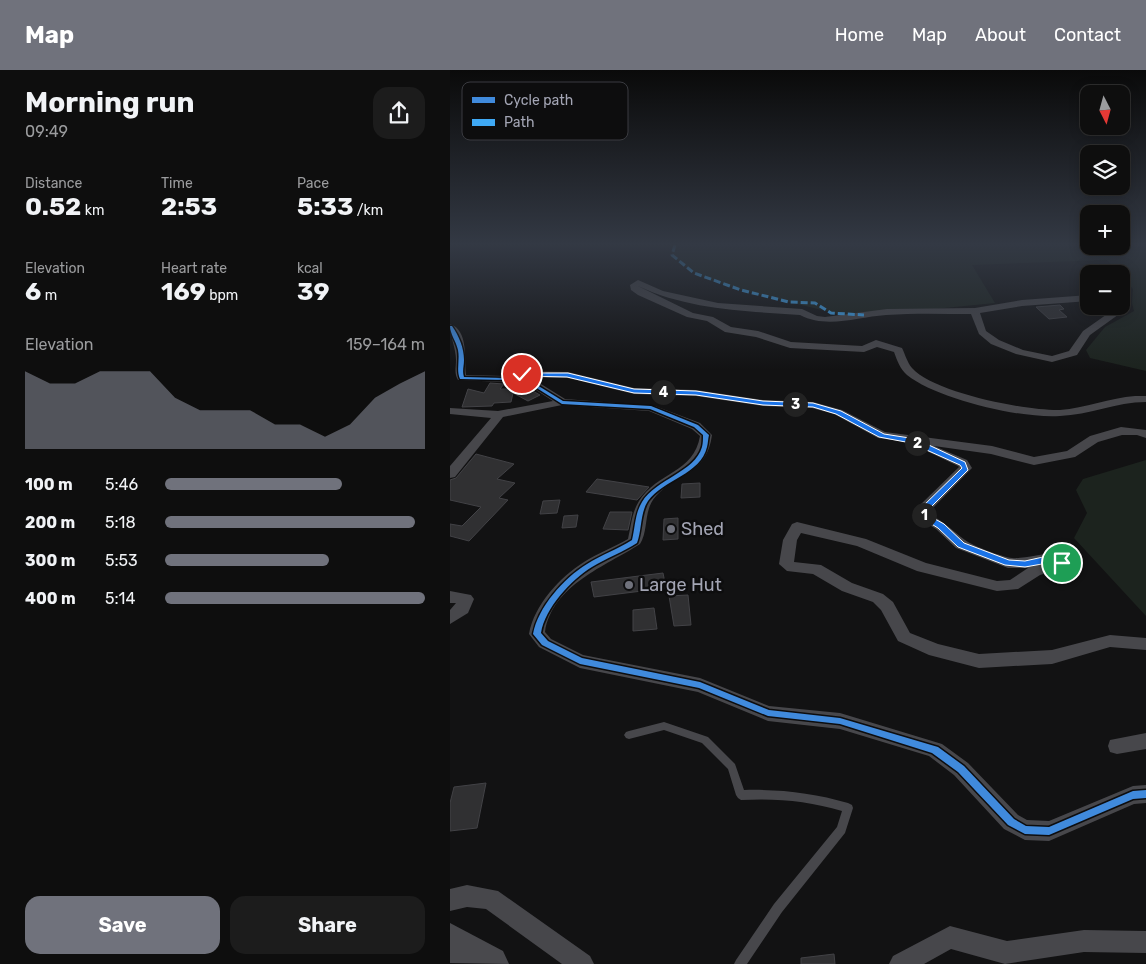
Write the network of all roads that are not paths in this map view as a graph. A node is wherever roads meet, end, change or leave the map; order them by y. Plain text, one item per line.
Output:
1 (634, 287) edge
2 (646, 287) edge
3 (1080, 299) edge
4 (975, 310) junction
5 (1112, 315) edge
6 (450, 327) edge
7 (460, 375) junction
8 (1146, 399) edge
9 (562, 402) junction
10 (450, 411) edge
11 (499, 415) junction
12 (1146, 434) edge
13 (913, 441) junction
14 (450, 474) edge
15 (450, 597) edge
16 (450, 618) edge
17 (1146, 644) edge
18 (629, 736) dead end
19 (1146, 741) edge
20 (1117, 746) dead end
21 (1146, 794) edge
22 (450, 900) edge
23 (450, 942) edge
24 (1146, 942) edge
25 (490, 964) edge
26 (582, 964) edge
27 (740, 964) edge
28 (901, 964) edge

1 - 8 street
2 - 4 street
3 - 4 street
4 - 5 street
6 - 7 street
7 - 9 street
7 - 13 street
9 - 11 street
9 - 21 street
10 - 11 street
11 - 14 street
12 - 13 street
13 - 17 street
15 - 16 street
18 - 27 lane
19 - 20 street
22 - 26 street
23 - 25 highway
24 - 28 street

